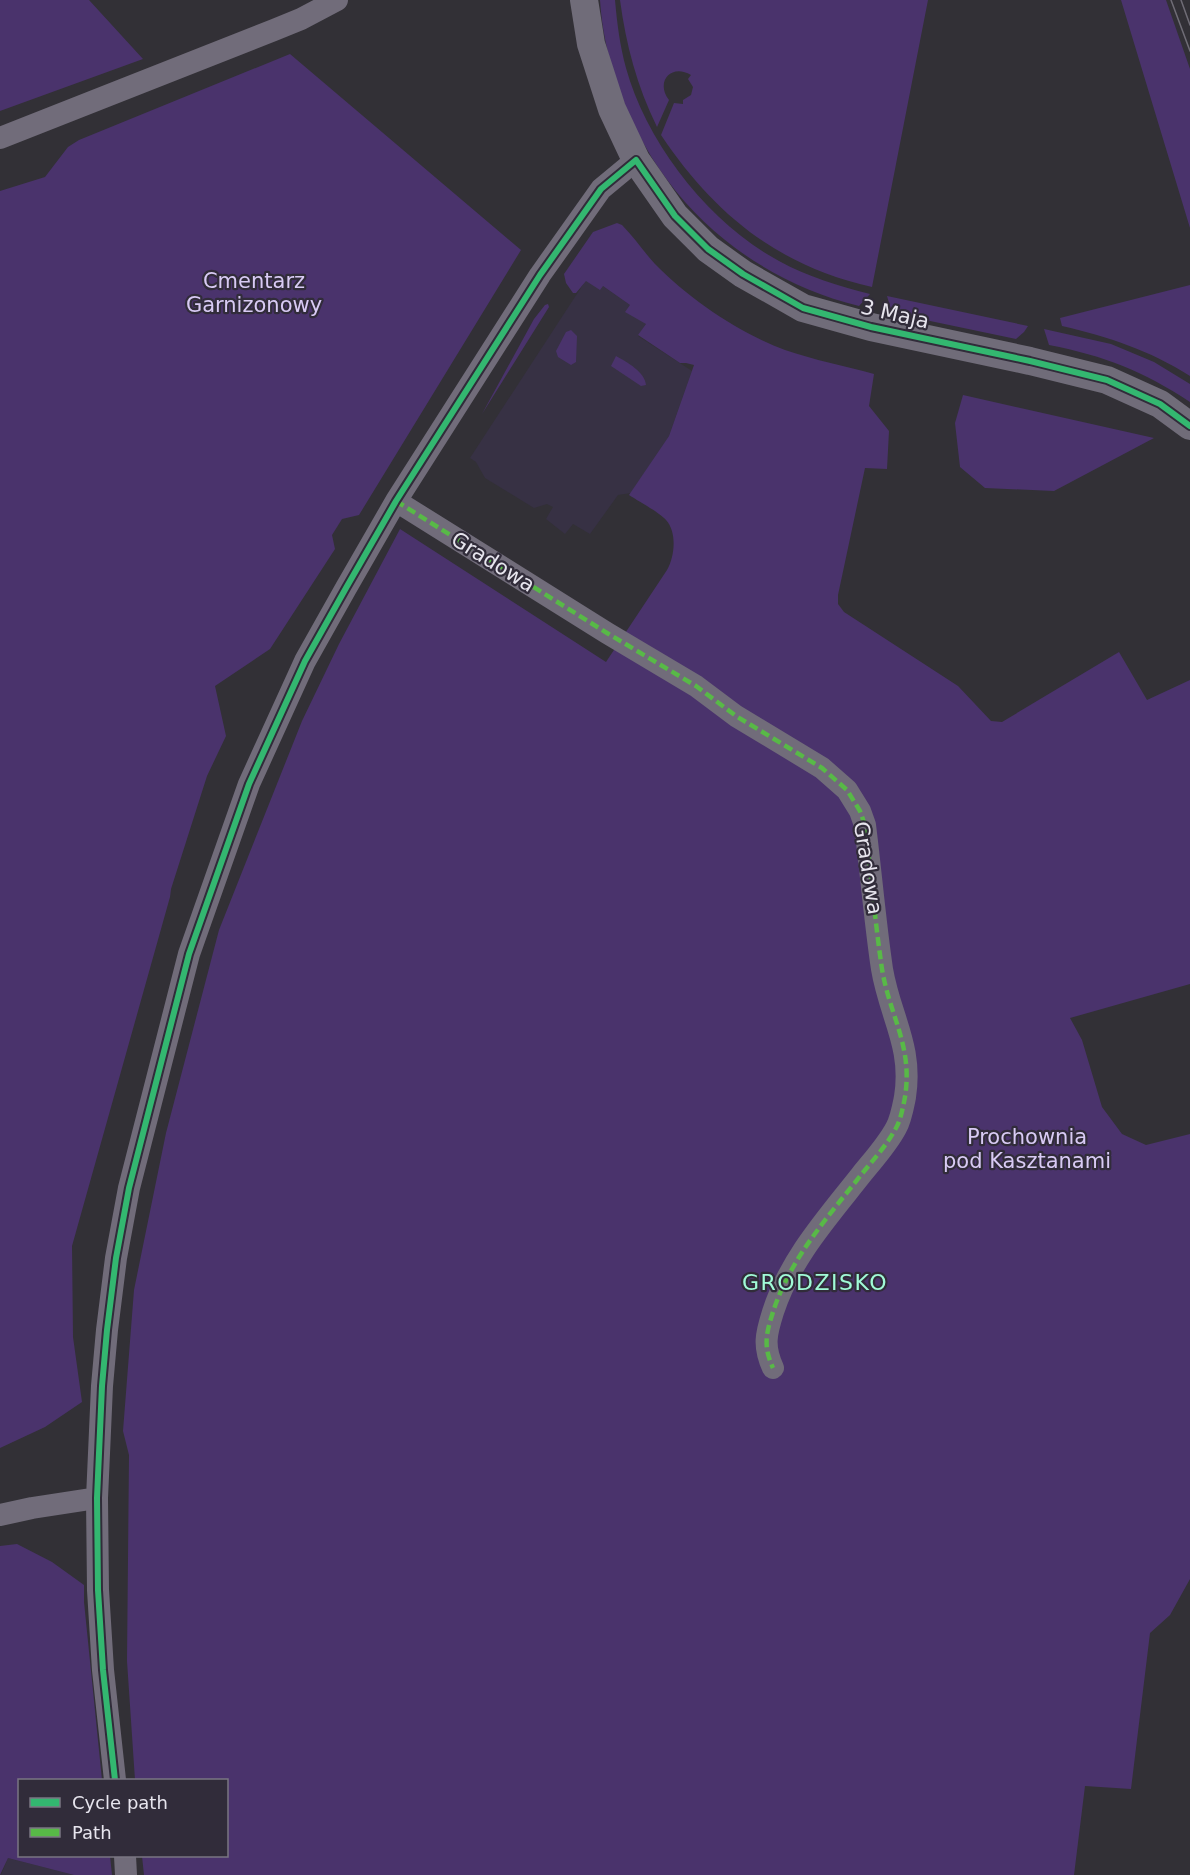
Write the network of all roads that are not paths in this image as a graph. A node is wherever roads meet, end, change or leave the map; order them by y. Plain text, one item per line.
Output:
1 (337, 0) edge
2 (584, 0) edge
3 (0, 138) edge
4 (636, 160) junction
5 (1190, 426) edge
6 (396, 501) junction
7 (773, 1368) dead end
8 (97, 1498) junction
9 (0, 1515) edge
10 (114, 1779) edge
11 (125, 1857) edge
12 (126, 1875) edge

1 - 3 street
2 - 4 main road, 3 Maja
4 - 5 main road, 3 Maja
4 - 6 street
6 - 7 street, Gradowa
6 - 8 street
8 - 9 street
8 - 10 street
11 - 12 street

